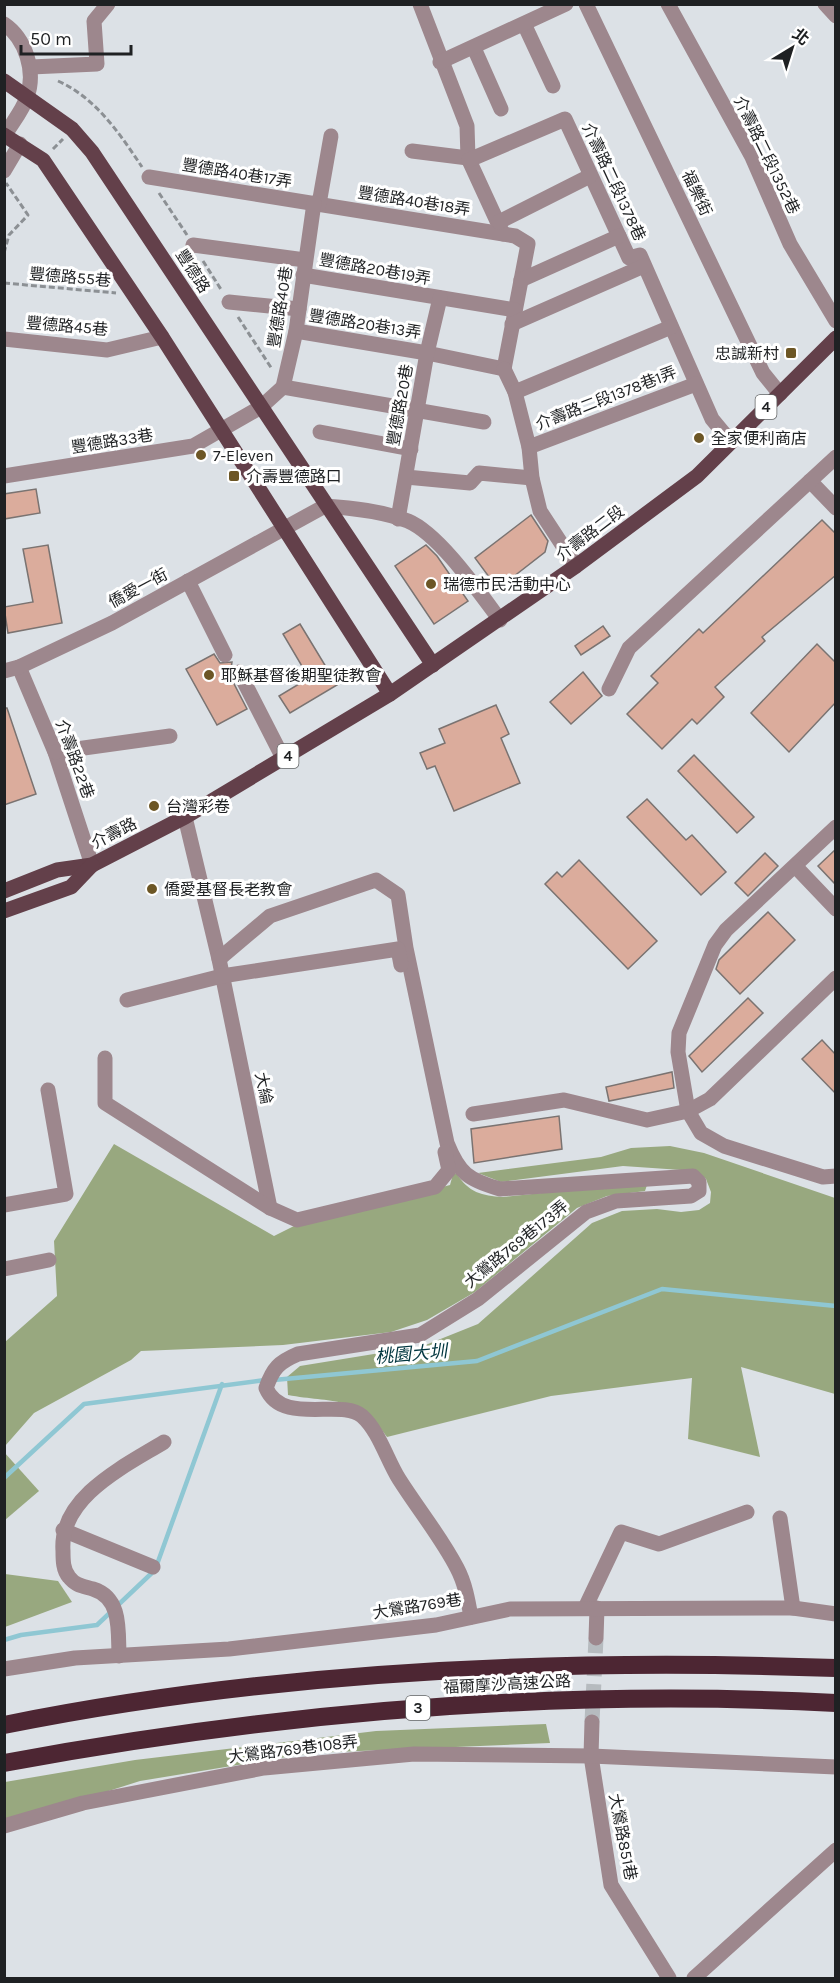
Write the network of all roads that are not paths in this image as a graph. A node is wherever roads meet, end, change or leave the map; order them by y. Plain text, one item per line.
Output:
1 (108, 4) edge
2 (420, 4) edge
3 (566, 4) edge
4 (586, 4) edge
5 (668, 4) edge
6 (825, 4) edge
7 (836, 16) edge
8 (4, 24) edge
9 (525, 26) junction
10 (474, 48) junction
11 (440, 62) junction
12 (31, 68) junction
13 (4, 81) edge
14 (554, 86) dead end
15 (27, 97) junction
16 (501, 109) dead end
17 (5, 135) edge
18 (331, 136) dead end
19 (20, 144) junction
20 (412, 151) dead end
21 (469, 159) junction
22 (4, 171) edge
23 (590, 176) junction
24 (149, 177) road end
25 (316, 204) junction
26 (501, 228) junction
27 (619, 236) junction
28 (193, 245) road end
29 (644, 266) junction
30 (304, 268) junction
31 (520, 280) junction
32 (440, 298) junction
33 (229, 302) road end
34 (298, 309) junction
35 (513, 317) junction
36 (836, 321) edge
37 (671, 327) junction
38 (296, 331) junction
39 (162, 337) junction
40 (836, 338) edge
41 (4, 339) edge
42 (427, 353) junction
43 (504, 369) junction
44 (696, 384) junction
45 (284, 387) junction
46 (515, 392) junction
47 (780, 394) junction
48 (261, 406) junction
49 (417, 409) junction
50 (484, 422) dead end
51 (222, 430) junction
52 (320, 432) dead end
53 (731, 442) junction
54 (529, 447) junction
55 (411, 449) junction
56 (836, 457) edge
57 (4, 476) edge
58 (406, 477) junction
59 (532, 478) junction
60 (810, 481) junction
61 (325, 506) junction
62 (836, 508) edge
63 (398, 519) junction
64 (285, 529) junction
65 (576, 566) junction
66 (188, 581) junction
67 (500, 620) junction
68 (225, 655) dead end
69 (433, 665) junction
70 (12, 669) edge
71 (239, 672) dead end
72 (609, 689) dead end
73 (390, 694) junction
74 (170, 736) dead end
75 (55, 752) junction
76 (284, 758) junction
77 (185, 817) junction
78 (836, 827) edge
79 (92, 864) junction
80 (796, 867) junction
81 (4, 891) edge
82 (836, 909) edge
83 (4, 911) edge
84 (219, 959) junction
85 (222, 976) junction
86 (836, 978) edge
87 (127, 999) dead end
88 (105, 1058) dead end
89 (48, 1090) dead end
90 (688, 1112) junction
91 (473, 1113) dead end
92 (836, 1176) edge
93 (5, 1204) edge
94 (270, 1208) junction
95 (49, 1260) dead end
96 (4, 1269) edge
97 (164, 1442) dead end
98 (747, 1512) dead end
99 (780, 1518) dead end
100 (63, 1530) junction
101 (153, 1567) dead end
102 (591, 1608) junction
103 (793, 1608) junction
104 (836, 1614) edge
105 (471, 1617) junction
106 (596, 1638) tunnel mouth
107 (119, 1656) junction
108 (836, 1668) edge
109 (4, 1669) edge
110 (836, 1703) edge
111 (592, 1722) tunnel mouth
112 (4, 1725) edge
113 (591, 1756) junction
114 (4, 1763) edge
115 (836, 1767) edge
116 (4, 1827) edge
117 (836, 1850) edge
118 (669, 1978) edge
119 (694, 1978) edge

1 - 12 street
2 - 11 street
3 - 9 street
4 - 47 street, 福樂街
5 - 36 street, 介壽路二段1352巷
6 - 7 street
8 - 12 street
9 - 10 street
9 - 14 street
10 - 11 street
10 - 16 street
11 - 21 street
12 - 15 street
13 - 15 main road, 豐德路
15 - 17 street
15 - 48 main road, 豐德路
17 - 19 main road
18 - 25 street, 豐德路40巷
19 - 22 street
19 - 39 main road
20 - 21 street
21 - 23 street, 介壽路二段1378巷
21 - 26 street
23 - 26 street
23 - 27 street, 介壽路二段1378巷
24 - 25 street, 豐德路40巷17弄
25 - 26 street, 豐德路40巷18弄
25 - 30 street, 豐德路40巷
26 - 31 street, 豐德路40巷18弄
27 - 29 street, 介壽路二段1378巷
27 - 31 street
28 - 30 street, 豐德路20巷19弄
29 - 35 street
29 - 37 street, 介壽路二段1378巷
30 - 32 street, 豐德路20巷19弄
30 - 34 street, 豐德路40巷
31 - 35 street
32 - 35 street, 豐德路20巷19弄
32 - 42 street, 豐德路20巷
33 - 34 street
34 - 38 street, 豐德路40巷
35 - 43 street
37 - 44 street, 介壽路二段1378巷
37 - 46 street
38 - 42 street, 豐德路20巷13弄
38 - 45 street, 豐德路40巷
39 - 41 street, 豐德路45巷
39 - 51 main road
40 - 47 main road, 介壽路二段 / 4
42 - 43 street, 豐德路20巷13弄
42 - 49 street, 豐德路20巷
43 - 46 street
44 - 53 street, 介壽路二段1378巷
44 - 54 street, 介壽路二段1378巷1弄
45 - 48 street
45 - 49 street
46 - 54 street
47 - 53 main road, 介壽路二段 / 4
48 - 51 street, 豐德路33巷
48 - 61 main road, 豐德路
49 - 50 street
49 - 55 street, 豐德路20巷
51 - 57 street, 豐德路33巷
51 - 64 main road
52 - 55 street
53 - 65 main road, 介壽路二段 / 4
54 - 59 street
55 - 58 street, 豐德路20巷
56 - 60 street
58 - 59 street
58 - 63 street, 豐德路20巷
59 - 65 street
60 - 62 street
60 - 72 street
61 - 63 street
61 - 64 street
61 - 69 main road, 豐德路
63 - 67 street
64 - 66 street, 僑愛一街
64 - 73 main road
65 - 67 main road, 介壽路二段 / 4
66 - 68 street
66 - 70 street, 僑愛一街
67 - 69 main road, 介壽路二段 / 4
69 - 73 main road, 介壽路二段 / 4
70 - 75 street, 介壽路22巷
71 - 76 street
73 - 76 main road, 介壽路二段 / 4
74 - 75 street
75 - 79 street, 介壽路22巷
76 - 77 main road, 介壽路二段 / 4
77 - 79 main road, 介壽路 / 4
77 - 84 street, 大綸
78 - 80 street
79 - 81 main road, 介壽路 / 4
79 - 83 main road, 介壽路 / 4
80 - 82 street
80 - 90 street
84 - 85 street, 大綸
84 - 105 street, 大鶯路769巷173弄
85 - 87 street
85 - 94 street, 大綸
85 - 94 street
86 - 90 street
88 - 94 street
89 - 93 street
90 - 91 street
90 - 92 street
95 - 96 street
97 - 100 street
98 - 102 street
99 - 103 street
100 - 101 street
100 - 107 street
102 - 103 street, 大鶯路769巷
102 - 105 street, 大鶯路769巷
102 - 106 street
103 - 104 street, 大鶯路769巷
105 - 107 street, 大鶯路769巷
107 - 109 street, 大鶯路769巷
108 - 112 highway, 福爾摩沙高速公路 / 3
110 - 114 highway, 福爾摩沙高速公路 / 3
111 - 113 street, 大鶯路851巷
113 - 115 street, 大鶯路769巷108弄
113 - 116 street, 大鶯路769巷108弄
113 - 118 street, 大鶯路851巷
117 - 119 street

